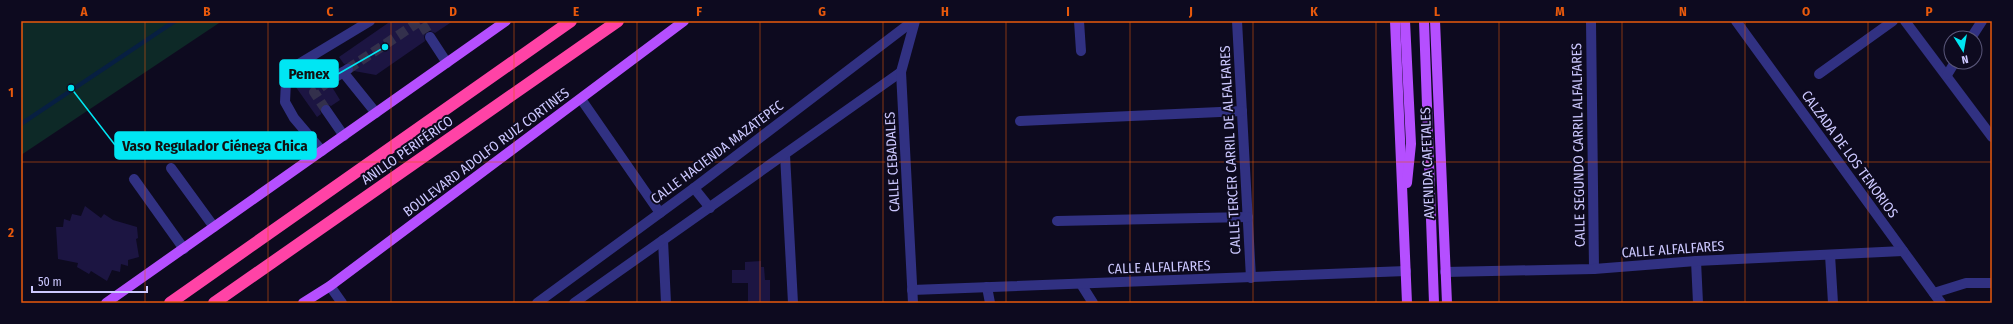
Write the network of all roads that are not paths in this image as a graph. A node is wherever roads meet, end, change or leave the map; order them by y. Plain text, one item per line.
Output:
1 (370, 21) edge
2 (571, 21) edge
3 (618, 21) edge
4 (684, 21) edge
5 (914, 21) edge
6 (1079, 21) edge
7 (1237, 21) edge
8 (1395, 21) edge
9 (1405, 21) edge
10 (1424, 21) edge
11 (1435, 21) edge
12 (1591, 21) edge
13 (1736, 21) edge
14 (1892, 21) edge
15 (1905, 21) edge
16 (1982, 21) edge
17 (503, 22) edge
18 (1976, 30) edge
19 (430, 37) tunnel mouth
20 (1080, 51) dead end
21 (447, 62) junction
22 (1950, 70) edge
23 (901, 72) junction
24 (1819, 74) dead end
25 (1947, 75) junction
26 (328, 82) tunnel mouth
27 (581, 99) junction
28 (326, 110) tunnel mouth
29 (1242, 111) junction
30 (376, 113) junction
31 (1020, 120) dead end
32 (344, 136) junction
33 (1992, 137) edge
34 (322, 151) junction
35 (785, 155) junction
36 (171, 168) dead end
37 (134, 179) dead end
38 (694, 188) junction
39 (710, 208) junction
40 (660, 213) junction
41 (1248, 217) junction
42 (1057, 221) dead end
43 (214, 227) junction
44 (663, 240) junction
45 (1405, 240) junction
46 (184, 249) junction
47 (1904, 251) junction
48 (1830, 255) junction
49 (1696, 261) junction
50 (1594, 269) junction
51 (1406, 270) junction
52 (1445, 272) junction
53 (1251, 278) junction
54 (1992, 283) edge
55 (1080, 284) junction
56 (330, 286) junction
57 (987, 287) junction
58 (912, 290) junction
59 (1934, 293) junction
60 (106, 303) edge
61 (170, 303) edge
62 (214, 303) edge
63 (305, 303) edge
64 (342, 303) edge
65 (537, 303) edge
66 (574, 303) edge
67 (666, 303) edge
68 (792, 303) edge
69 (913, 303) edge
70 (990, 303) edge
71 (1093, 303) edge
72 (1407, 303) edge
73 (1434, 303) edge
74 (1446, 303) edge
75 (1698, 303) edge
76 (1833, 303) edge
77 (1941, 303) edge

1 - 34 street
2 - 61 highway, ANILLO PERIFÉRICO
3 - 62 highway, ANILLO PERIFÉRICO
4 - 27 main road, BOULEVARD ADOLFO RUIZ CORTINES
5 - 23 street, CALLE CEBADALES
5 - 38 street, CALLE HACIENDA MAZATEPEC
6 - 20 street
7 - 29 street, CALLE TERCER CARRIL DE ALFALFARES
8 - 45 main road, AVENIDA CAFETALES
9 - 45 main road
10 - 73 main road
11 - 52 main road, AVENIDA CAFETALES
12 - 50 street, CALLE SEGUNDO CARRIL ALFALFARES
13 - 47 street, CALZADA DE LOS TENORIOS
14 - 24 street
15 - 25 street
16 - 18 street
17 - 21 main road
19 - 21 street
21 - 30 main road
22 - 25 street
23 - 35 street
23 - 58 street, CALLE CEBADALES
25 - 33 street
26 - 30 street
27 - 40 street
27 - 56 main road, BOULEVARD ADOLFO RUIZ CORTINES
28 - 32 street
29 - 31 street
29 - 41 street, CALLE TERCER CARRIL DE ALFALFARES
30 - 32 main road
32 - 34 main road
34 - 43 main road
35 - 39 street
35 - 68 street
36 - 43 street
37 - 46 street
38 - 39 street
38 - 40 street, CALLE HACIENDA MAZATEPEC
39 - 44 street
40 - 65 street, CALLE HACIENDA MAZATEPEC
41 - 42 street
41 - 53 street, CALLE TERCER CARRIL DE ALFALFARES
43 - 46 main road
44 - 66 street
44 - 67 street
45 - 51 main road, AVENIDA CAFETALES
46 - 60 main road
47 - 48 street, CALLE ALFALFARES
47 - 59 street, CALZADA DE LOS TENORIOS
48 - 49 street, CALLE ALFALFARES
48 - 76 street
49 - 50 street, CALLE ALFALFARES
49 - 75 street
50 - 52 street, CALLE ALFALFARES
51 - 53 street, CALLE ALFALFARES
51 - 72 main road, AVENIDA CAFETALES
52 - 74 main road, AVENIDA CAFETALES
53 - 55 street, CALLE ALFALFARES
54 - 59 street
55 - 57 street, CALLE ALFALFARES
55 - 71 street
56 - 63 main road, BOULEVARD ADOLFO RUIZ CORTINES
56 - 64 street
57 - 58 street, CALLE ALFALFARES
57 - 70 street
58 - 69 street, CALLE CEBADALES
59 - 77 street, CALZADA DE LOS TENORIOS

